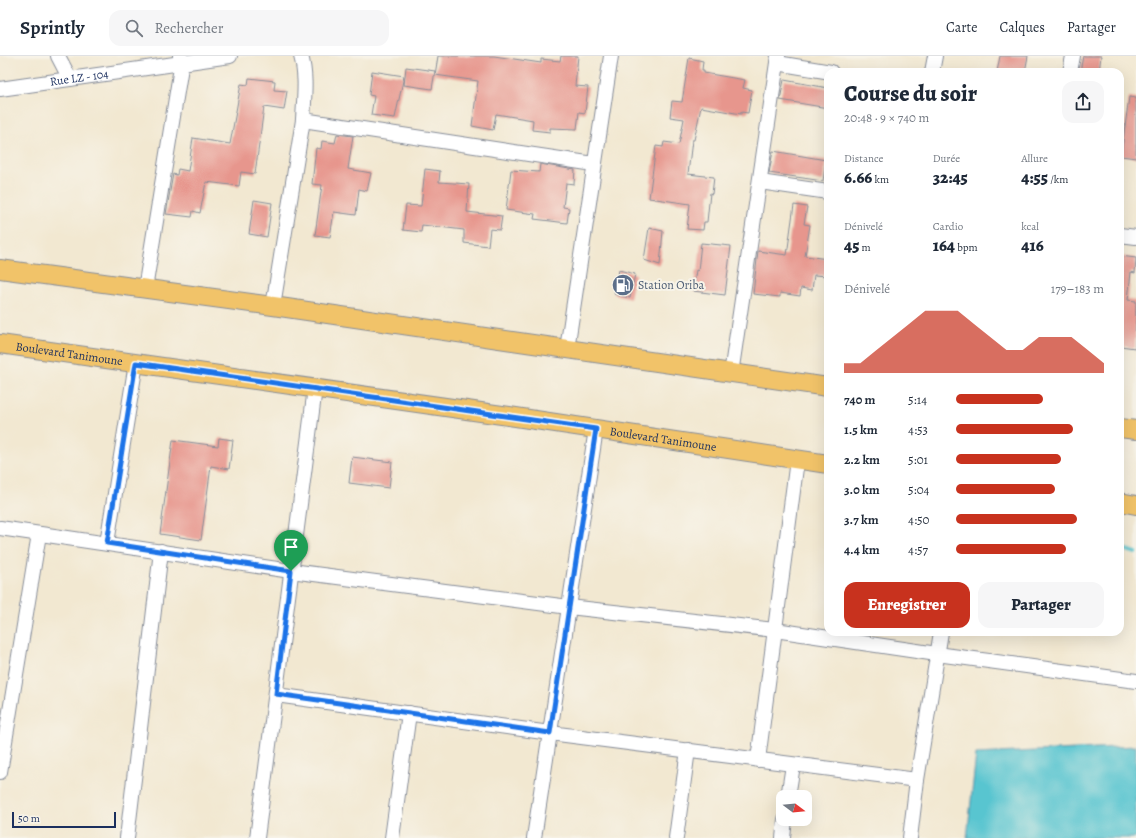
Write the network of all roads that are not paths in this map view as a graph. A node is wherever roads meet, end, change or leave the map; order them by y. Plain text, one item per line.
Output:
1 (58, 56) edge
2 (230, 56) edge
3 (301, 56) edge
4 (611, 56) edge
5 (935, 56) edge
6 (1073, 56) edge
7 (181, 59) edge
8 (777, 60) edge
9 (933, 68) edge
10 (1071, 68) edge
11 (824, 71) edge
12 (70, 79) junction
13 (0, 89) edge
14 (303, 120) junction
15 (594, 164) junction
16 (760, 182) junction
17 (824, 191) edge
18 (1124, 236) edge
19 (1136, 237) edge
20 (0, 269) edge
21 (145, 289) junction
22 (273, 306) junction
23 (0, 344) edge
24 (567, 349) junction
25 (136, 363) junction
26 (731, 374) junction
27 (824, 386) edge
28 (315, 388) junction
29 (1124, 428) edge
30 (596, 429) junction
31 (1136, 430) edge
32 (797, 460) junction
33 (824, 463) edge
34 (1124, 503) edge
35 (1136, 505) edge
36 (0, 528) edge
37 (39, 534) junction
38 (107, 543) junction
39 (161, 552) junction
40 (291, 571) junction
41 (569, 607) junction
42 (775, 630) junction
43 (940, 636) edge
44 (937, 654) junction
45 (1136, 681) edge
46 (276, 694) junction
47 (409, 713) junction
48 (550, 733) junction
49 (688, 750) junction
50 (758, 760) junction
51 (793, 765) junction
52 (0, 772) edge
53 (917, 780) junction
54 (789, 790) edge
55 (784, 826) edge
56 (127, 838) edge
57 (257, 838) edge
58 (392, 838) edge
59 (534, 838) edge
60 (676, 838) edge
61 (783, 838) edge
62 (910, 838) edge

1 - 12 street
2 - 7 street, Rue LZ - 104
3 - 14 street
4 - 15 street
5 - 9 street
6 - 10 street
7 - 12 street, Rue LZ - 104
7 - 21 street
8 - 11 street
8 - 16 street
12 - 13 street, Rue LZ - 104
14 - 15 street
14 - 22 street
15 - 24 street
16 - 17 street
16 - 26 street
18 - 19 street
20 - 21 main road
21 - 22 main road
22 - 24 main road
23 - 25 main road, Boulevard Tanimoune
24 - 26 main road
25 - 28 main road, Boulevard Tanimoune
25 - 38 street
26 - 27 main road
28 - 30 main road, Boulevard Tanimoune
28 - 40 street
29 - 31 main road
30 - 32 main road, Boulevard Tanimoune
30 - 41 street
32 - 33 main road, Boulevard Tanimoune
32 - 42 street
34 - 35 main road
36 - 37 street
37 - 38 street
37 - 52 street
38 - 39 street
39 - 40 street
39 - 56 street
40 - 41 street
40 - 46 street
41 - 42 street
41 - 48 street
42 - 44 street
42 - 50 street
43 - 44 street
44 - 45 street
44 - 53 street
46 - 47 street
46 - 57 street
47 - 48 street
47 - 58 street
48 - 49 street
48 - 59 street
49 - 50 street
49 - 60 street
50 - 51 street
51 - 53 street
51 - 54 street
53 - 62 street
55 - 61 street

